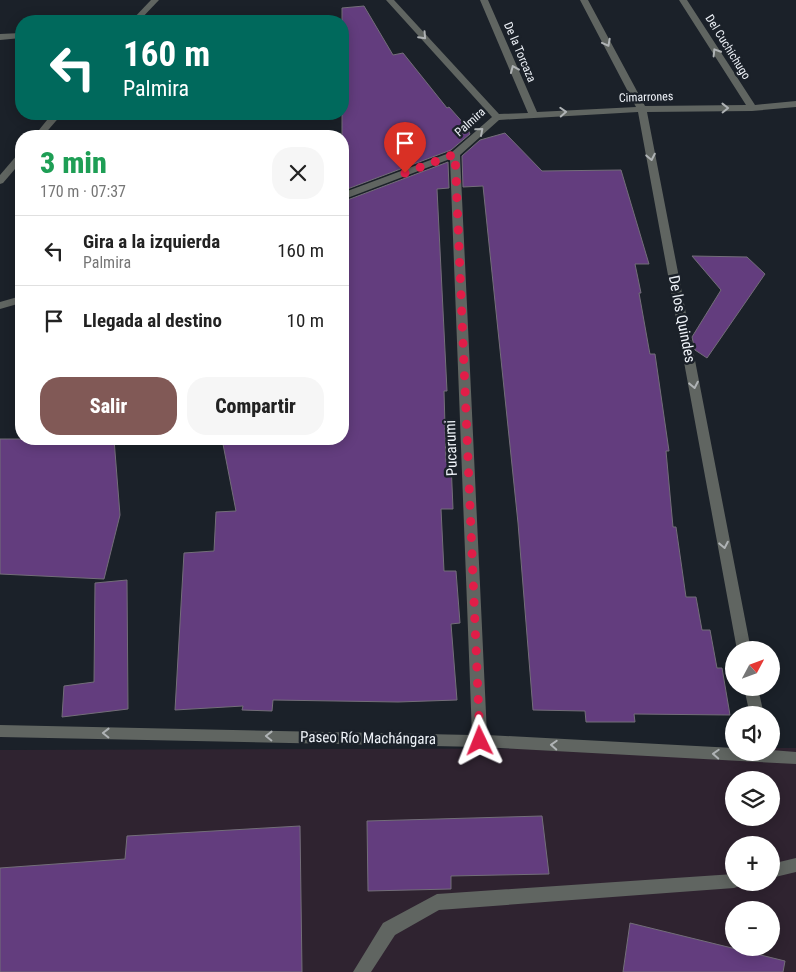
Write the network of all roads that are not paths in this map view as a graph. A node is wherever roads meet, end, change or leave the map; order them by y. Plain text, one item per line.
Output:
1 (155, 0) edge
2 (390, 0) edge
3 (484, 0) edge
4 (584, 0) edge
5 (684, 0) edge
6 (141, 15) edge
7 (15, 36) edge
8 (0, 37) edge
9 (796, 104) edge
10 (752, 108) junction
11 (642, 109) junction
12 (533, 114) junction
13 (497, 116) junction
14 (52, 120) edge
15 (43, 130) edge
16 (455, 154) junction
17 (15, 163) edge
18 (0, 181) edge
19 (349, 193) edge
20 (15, 301) edge
21 (0, 306) edge
22 (742, 641) edge
23 (0, 731) edge
24 (480, 741) junction
25 (725, 753) edge
26 (780, 756) edge
27 (796, 758) edge
28 (796, 865) edge
29 (780, 869) edge
30 (725, 881) edge
31 (361, 972) edge

1 - 6 street
2 -> 13 street, Palmira
12 -> 3 street, De la Torcaza
4 -> 11 street, De los Quindes
10 -> 5 street, Del Cuchichugo
7 - 8 street
9 - 10 street, Cimarrones
11 -> 10 street, Cimarrones
12 -> 11 street, Cimarrones
11 -> 22 street, De los Quindes
12 - 13 street, Cimarrones
16 -> 13 street, Palmira
14 - 15 street
16 - 19 street, Palmira
16 - 24 street, Pucarumi
17 - 18 street
20 - 21 street
24 -> 23 street, Paseo Río Machángara
25 -> 24 street, Paseo Río Machángara
26 - 27 street, Paseo Río Machángara
28 - 29 street
30 - 31 street

